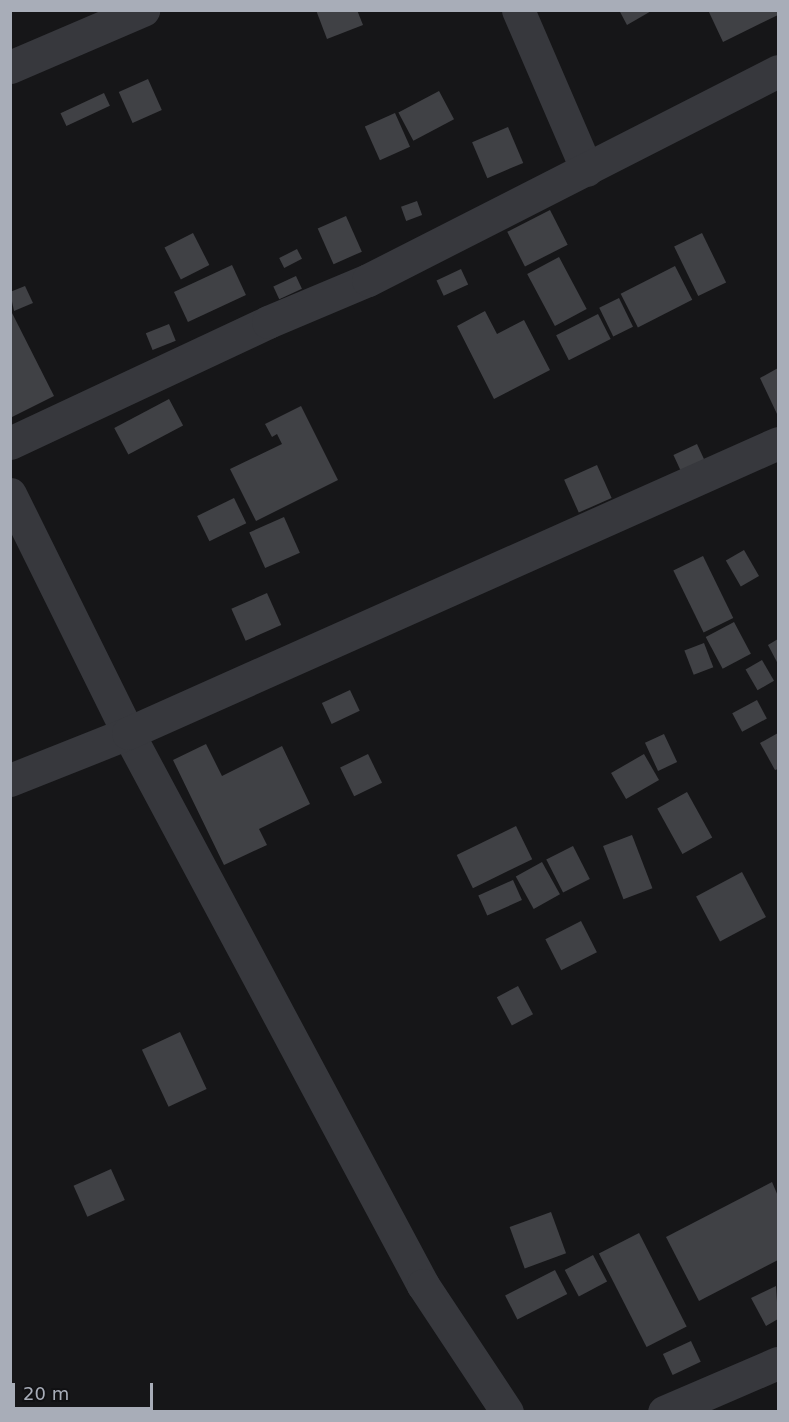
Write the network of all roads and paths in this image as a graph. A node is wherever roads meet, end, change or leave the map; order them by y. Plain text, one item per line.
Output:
1 (142, 10) edge
2 (518, 10) edge
3 (10, 67) edge
4 (778, 71) edge
5 (587, 170) junction
6 (10, 443) edge
7 (778, 443) edge
8 (10, 494) edge
9 (128, 733) junction
10 (10, 780) edge
11 (778, 1363) edge
12 (507, 1412) edge
13 (664, 1412) edge

1 - 3 street
2 - 5 street
4 - 5 street
5 - 6 street
7 - 9 street
8 - 9 street
9 - 10 street
9 - 12 street
11 - 13 street

